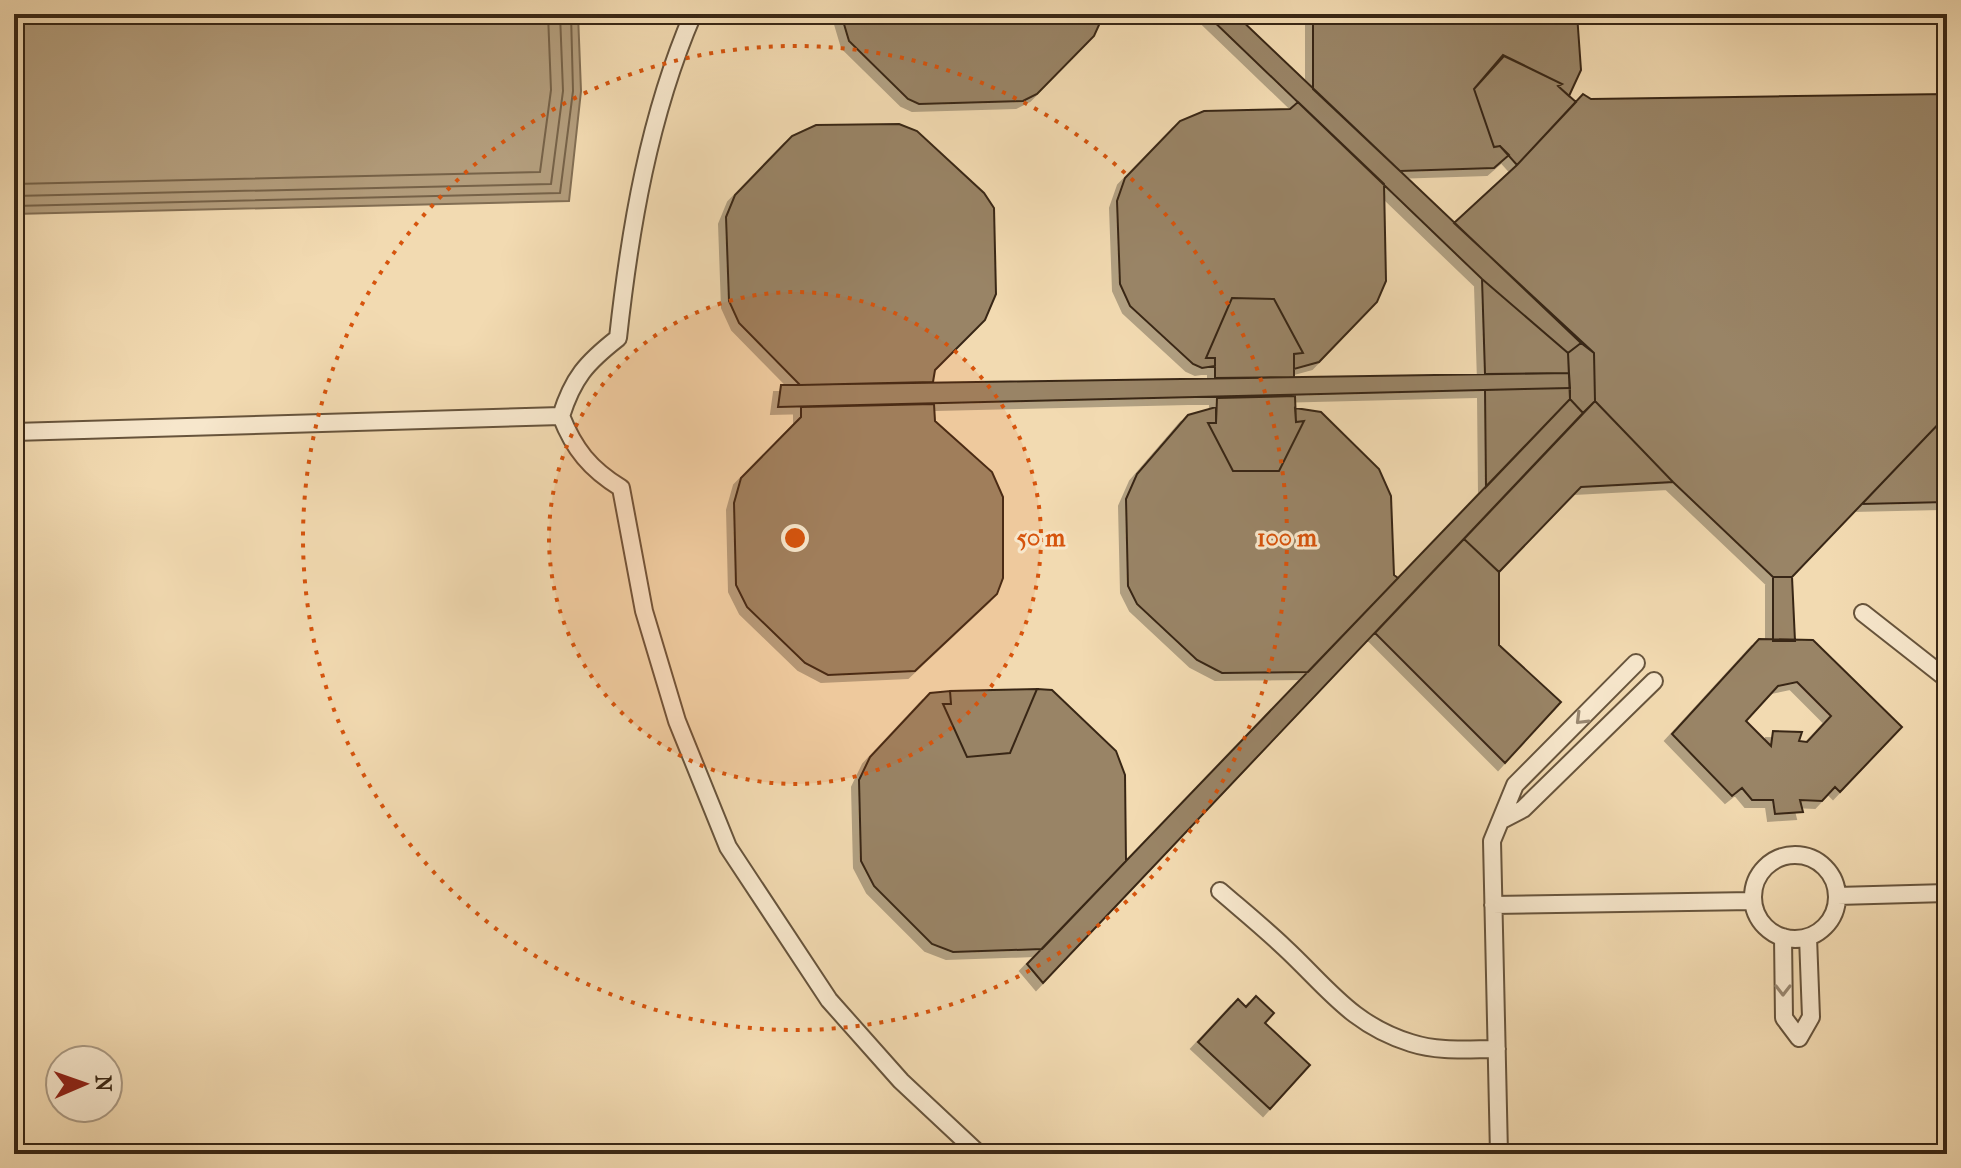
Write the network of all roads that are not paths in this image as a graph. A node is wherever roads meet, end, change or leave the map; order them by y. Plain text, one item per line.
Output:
1 (693, 14) edge
2 (561, 416) junction
3 (14, 432) edge
4 (1863, 613) dead end
5 (1636, 663) dead end
6 (1947, 679) edge
7 (1654, 681) dead end
8 (1504, 819) junction
9 (1220, 891) dead end
10 (1947, 893) edge
11 (1837, 896) junction
12 (1753, 901) junction
13 (1493, 905) junction
14 (1783, 937) junction
15 (1808, 937) junction
16 (1497, 1049) junction
17 (979, 1154) edge
18 (1499, 1154) edge

1 - 2 lane
2 - 3 lane
2 - 17 lane
4 - 6 lane
5 -> 8 lane
7 - 8 lane
8 - 13 lane
9 - 16 lane
10 - 11 lane
11 - 12 lane
11 - 15 lane
12 - 13 lane
12 - 14 lane
13 - 16 lane
14 - 15 lane
14 -> 15 lane
16 - 18 lane

